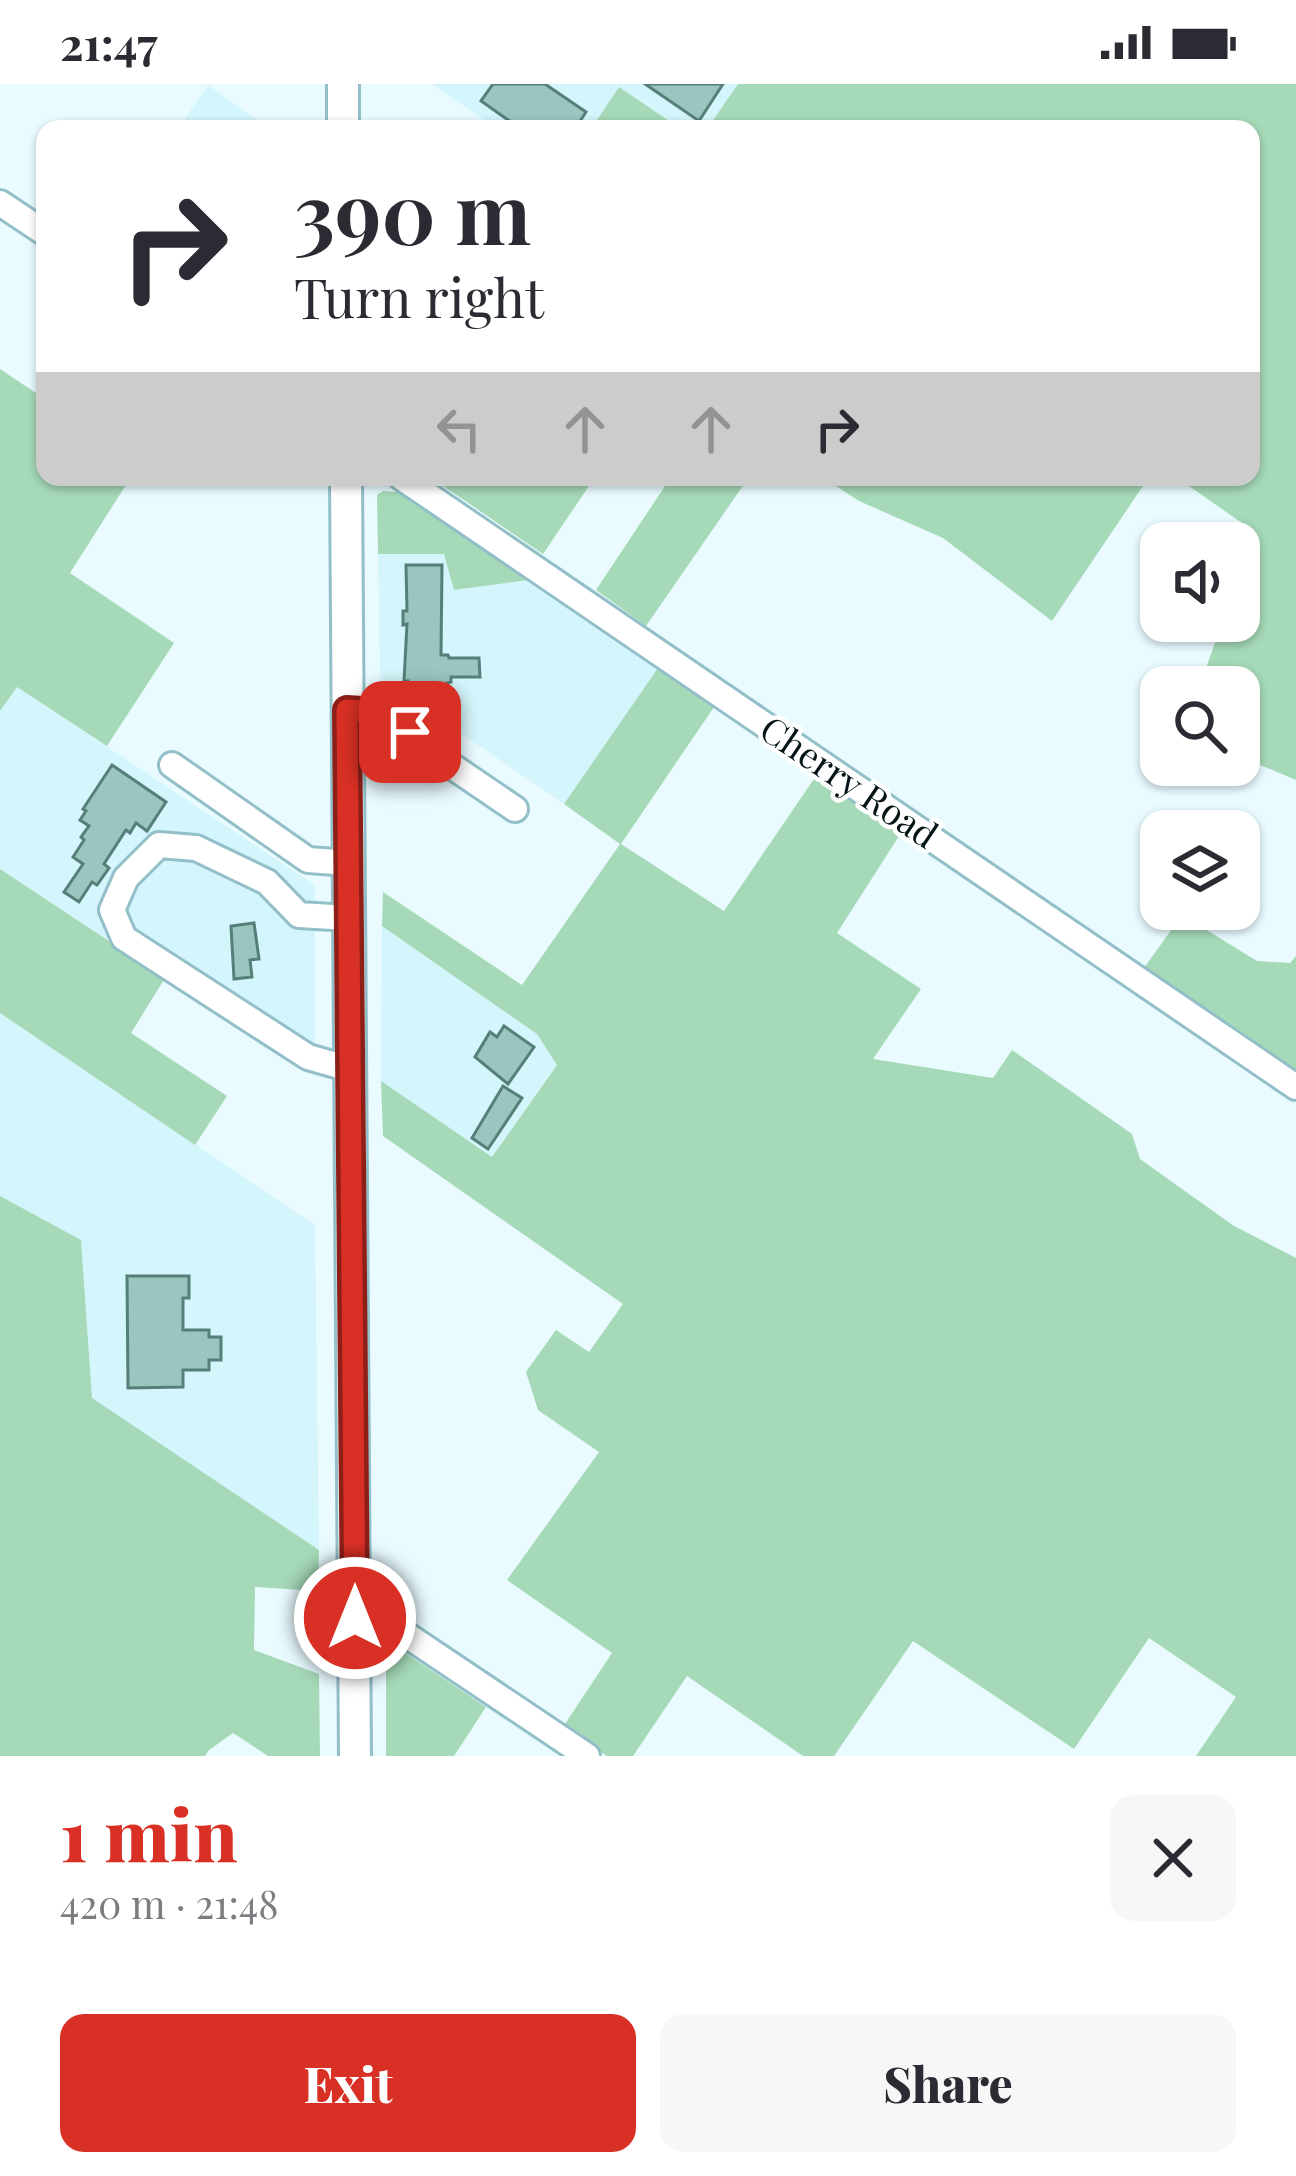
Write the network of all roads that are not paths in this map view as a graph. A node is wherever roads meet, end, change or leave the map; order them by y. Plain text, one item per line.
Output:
1 (343, 84) edge
2 (343, 120) edge
3 (0, 203) edge
4 (36, 227) edge
5 (346, 486) edge
6 (414, 486) edge
7 (347, 710) junction
8 (172, 766) dead end
9 (515, 809) dead end
10 (349, 863) junction
11 (349, 918) junction
12 (350, 1069) junction
13 (1296, 1087) edge
14 (355, 1618) junction
15 (356, 1756) edge
16 (587, 1756) edge

1 - 2 main road
3 - 4 street
5 - 7 main road
6 - 13 street, Cherry Road
7 - 9 street
7 - 10 main road
8 - 10 street
10 - 11 main road
11 - 12 main road
11 - 12 street
12 - 14 main road
14 - 15 main road
14 - 16 street

